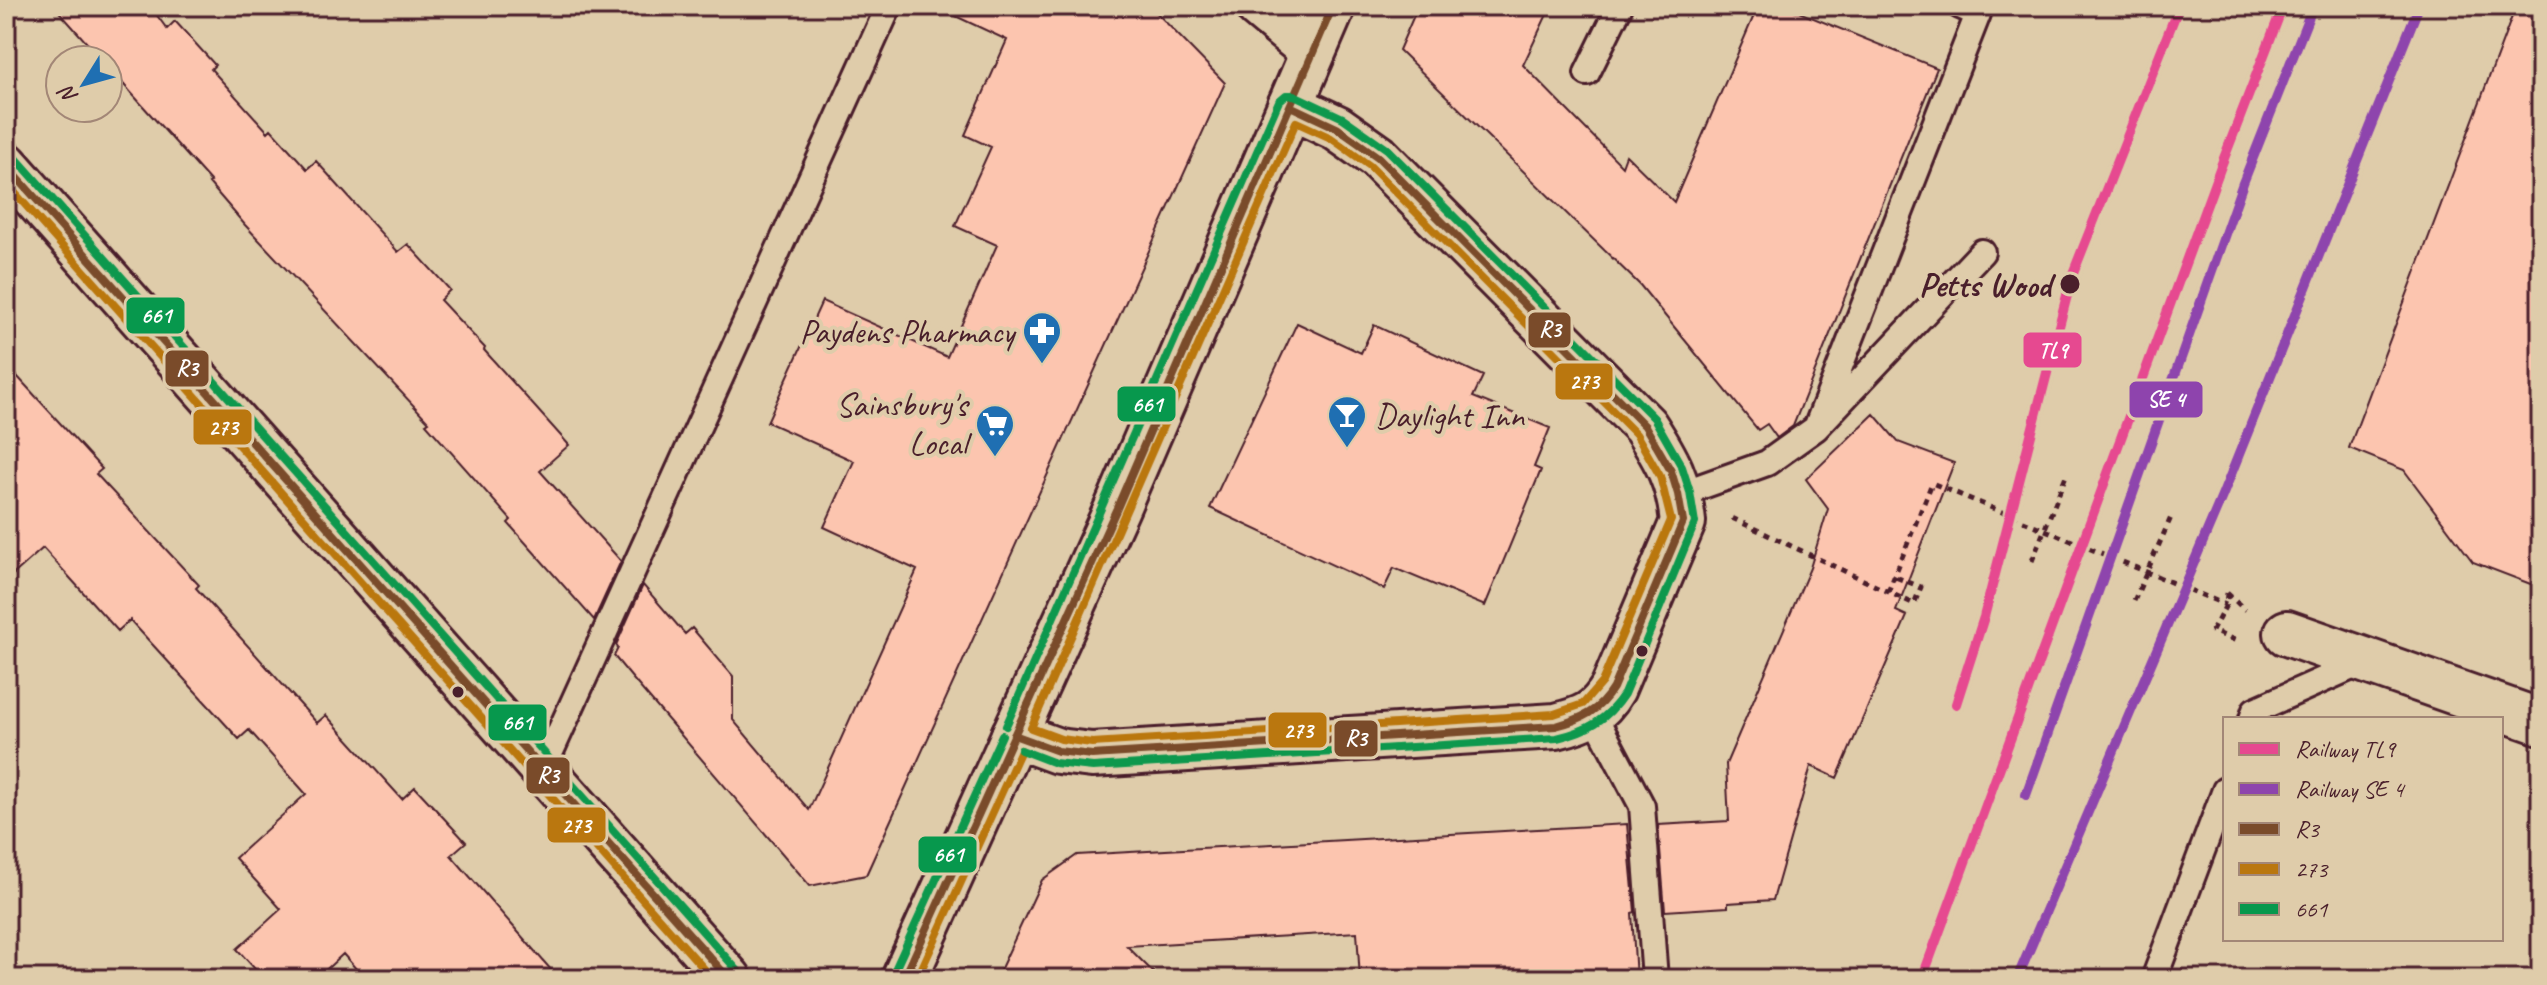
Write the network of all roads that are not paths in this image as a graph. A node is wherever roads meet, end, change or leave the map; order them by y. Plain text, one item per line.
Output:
1 (889, 6) edge
2 (1258, 6) edge
3 (1333, 6) edge
4 (1620, 6) edge
5 (1960, 6) edge
6 (1312, 51) junction
7 (1587, 73) dead end
8 (1290, 106) junction
9 (6, 165) edge
10 (1982, 252) dead end
11 (1816, 428) junction
12 (1680, 494) junction
13 (2287, 633) dead end
14 (2363, 662) junction
15 (1593, 713) junction
16 (2253, 717) edge
17 (2541, 722) edge
18 (1014, 735) junction
19 (543, 769) junction
20 (2223, 795) edge
21 (729, 979) edge
22 (904, 979) edge
23 (1655, 979) edge
24 (2154, 979) edge

1 - 19 lane
2 - 6 street
3 - 6 street
4 - 7 lane
5 - 11 lane
6 - 8 street
8 - 12 street
8 - 18 street
9 - 19 street
10 - 11 lane
11 - 12 lane
12 - 15 street
13 - 14 street
14 - 16 lane
14 - 17 street
15 - 18 street
15 - 23 lane
18 - 22 street
19 - 21 street
20 - 24 lane

